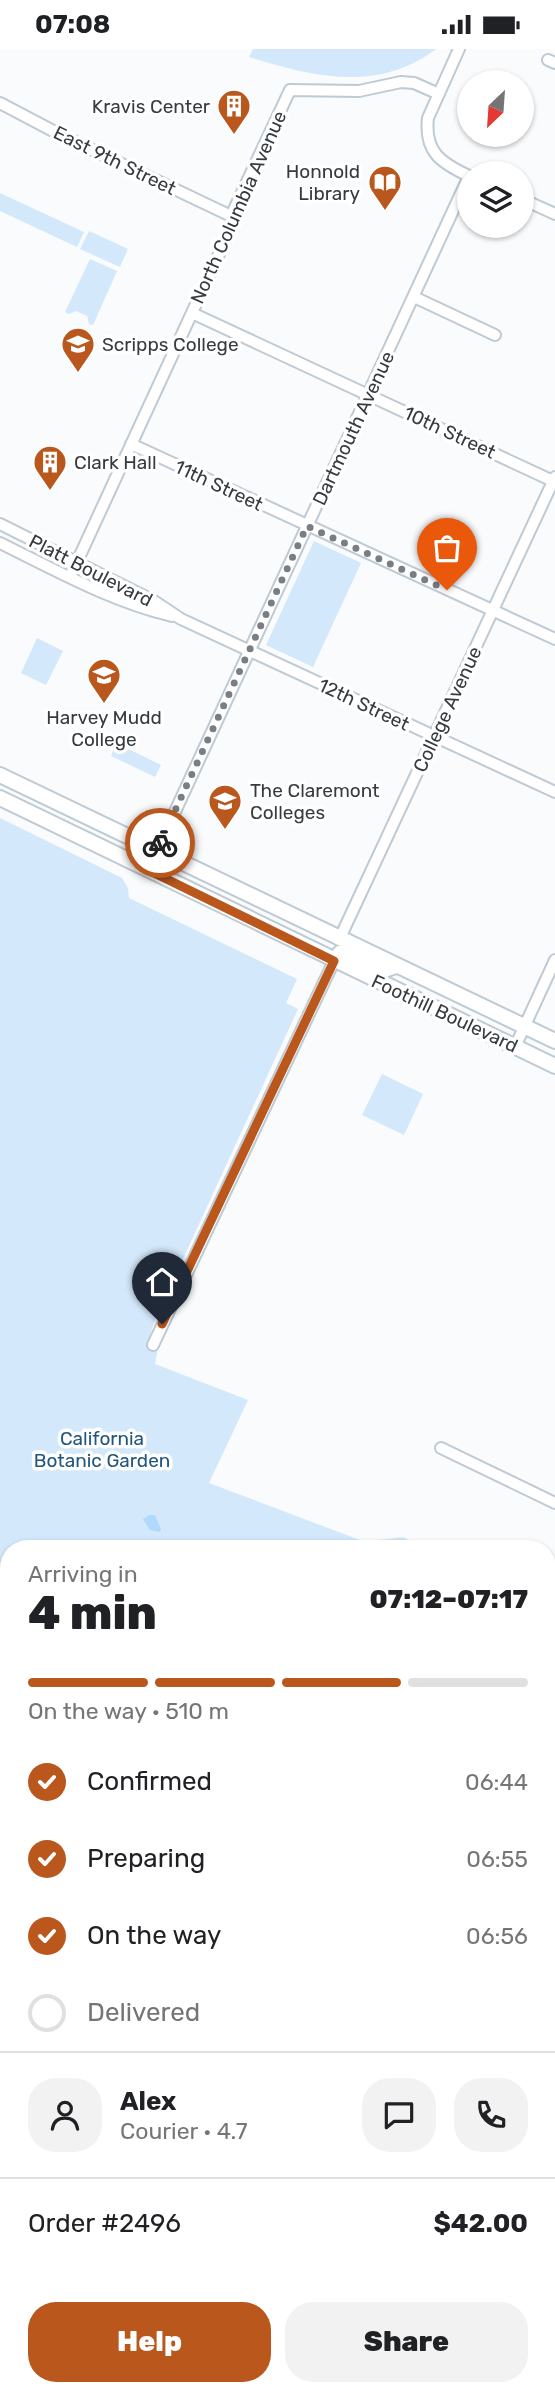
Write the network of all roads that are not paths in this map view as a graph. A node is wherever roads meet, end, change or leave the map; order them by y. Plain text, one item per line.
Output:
1 (459, 49) edge
2 (439, 94) junction
3 (0, 103) edge
4 (457, 170) edge
5 (457, 202) edge
6 (534, 204) edge
7 (555, 214) edge
8 (231, 216) junction
9 (414, 297) junction
10 (192, 313) junction
11 (495, 335) dead end
12 (369, 394) junction
13 (131, 444) junction
14 (554, 480) edge
15 (0, 524) edge
16 (307, 526) junction
17 (0, 543) edge
18 (76, 561) junction
19 (69, 577) junction
20 (493, 611) junction
21 (181, 619) junction
22 (555, 639) edge
23 (250, 651) junction
24 (434, 736) junction
25 (0, 775) edge
26 (555, 792) edge
27 (0, 798) edge
28 (156, 852) junction
29 (148, 870) junction
30 (272, 930) junction
31 (339, 940) junction
32 (555, 960) edge
33 (334, 961) junction
34 (396, 966) junction
35 (524, 1027) junction
36 (555, 1041) edge
37 (515, 1047) junction
38 (555, 1066) edge
39 (153, 1345) dead end
40 (441, 1448) dead end
41 (555, 1503) edge

1 - 2 street
2 - 4 street
2 - 8 street, North Columbia Avenue
3 - 8 street, East 9th Street
5 - 9 street, Dartmouth Avenue
6 - 7 street
8 - 10 street, North Columbia Avenue
9 - 11 street
9 - 12 street, Dartmouth Avenue
10 - 12 street, 10th Street
10 - 13 street, North Columbia Avenue
12 - 14 street, 10th Street
12 - 16 street, Dartmouth Avenue
13 - 16 street, 11th Street
13 - 18 street, North Columbia Avenue
14 - 20 street, College Avenue
15 - 18 street, Platt Boulevard
16 - 20 street, 11th Street
16 - 23 street, Dartmouth Avenue
17 - 19 street, Platt Boulevard
18 - 19 street, North Columbia Avenue
18 - 21 street, Platt Boulevard
19 - 21 street, Platt Boulevard
20 - 22 street
20 - 24 street, College Avenue
21 - 23 street, Platt Boulevard
23 - 24 street, 12th Street
23 - 28 street, Dartmouth Avenue
24 - 26 street, 12th Street
24 - 31 street, College Avenue
25 - 28 main road, Foothill Boulevard
27 - 29 main road
28 - 29 street, Dartmouth Avenue
28 - 31 main road, Foothill Boulevard
29 - 30 main road
30 - 31 main road
30 - 33 main road, Foothill Boulevard
31 - 34 main road, Foothill Boulevard
32 - 35 street
33 - 34 main road
33 - 37 main road, Foothill Boulevard
33 - 39 street
34 - 35 main road, Foothill Boulevard
35 - 36 main road, Foothill Boulevard
35 - 37 street
37 - 38 main road, Foothill Boulevard
40 - 41 street

